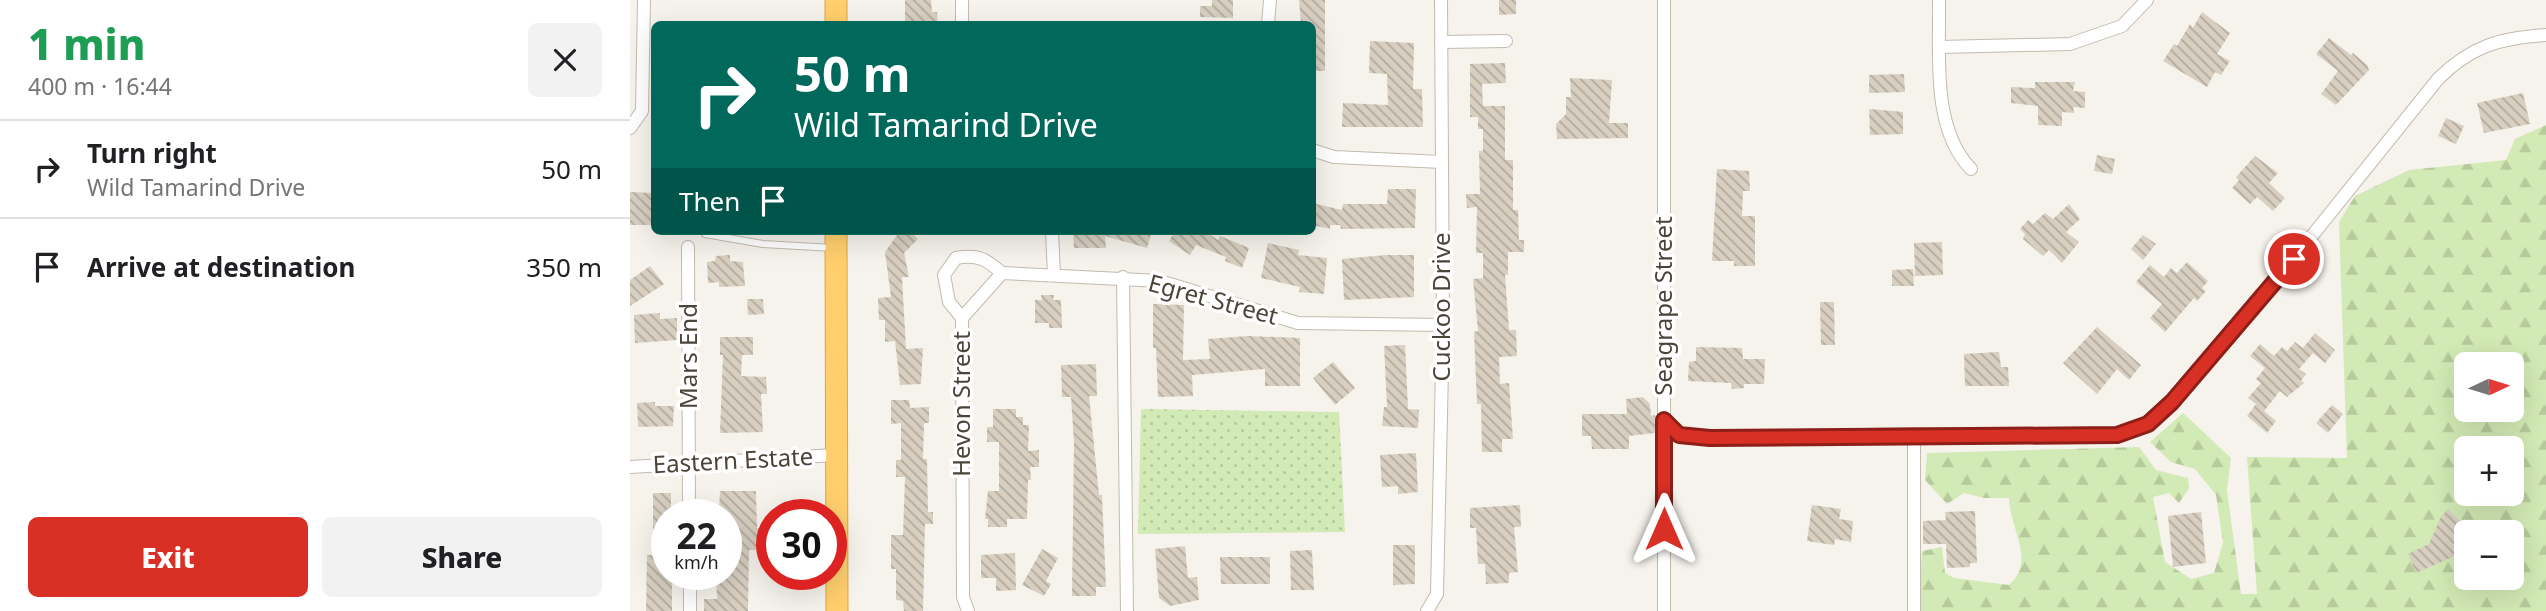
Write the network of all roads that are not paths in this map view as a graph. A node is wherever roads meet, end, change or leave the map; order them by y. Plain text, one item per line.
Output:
1 (644, 0) edge
2 (836, 0) edge
3 (962, 0) edge
4 (1270, 0) edge
5 (1441, 0) edge
6 (1664, 0) edge
7 (1939, 0) edge
8 (2147, 0) edge
9 (836, 21) edge
10 (962, 21) edge
11 (1268, 21) edge
12 (2546, 35) edge
13 (1506, 41) dead end
14 (1441, 42) junction
15 (1940, 47) junction
16 (630, 128) edge
17 (1316, 151) edge
18 (1442, 162) junction
19 (1971, 169) dead end
20 (711, 235) edge
21 (1052, 235) edge
22 (836, 240) edge
23 (688, 247) dead end
24 (1002, 273) junction
25 (1054, 275) junction
26 (1123, 277) junction
27 (962, 317) junction
28 (1443, 325) junction
29 (1664, 420) junction
30 (1914, 434) junction
31 (835, 455) junction
32 (689, 464) junction
33 (630, 467) edge
34 (690, 499) edge
35 (690, 590) edge
36 (690, 611) edge
37 (837, 611) edge
38 (968, 611) edge
39 (1127, 611) edge
40 (1427, 611) edge
41 (1664, 611) edge
42 (1914, 611) edge

1 - 16 street
2 - 9 highway
3 - 10 street
4 - 11 street
5 - 14 street, Cuckoo Drive
6 - 29 street, Seagrape Street
7 - 15 street
8 - 15 street
12 - 30 street
13 - 14 street
14 - 18 street, Cuckoo Drive
15 - 19 street
17 - 18 street
18 - 28 street, Cuckoo Drive
20 - 22 lane
21 - 25 street
22 - 31 highway
23 - 32 street, Mars End
24 - 25 street, Egret Street
24 - 27 street
24 - 27 street, Hevon Street
25 - 26 street, Egret Street
26 - 28 street, Egret Street
26 - 39 street
27 - 38 street, Hevon Street
28 - 40 street, Cuckoo Drive
29 - 30 street
29 - 41 street, Seagrape Street
30 - 42 street
31 - 32 street, Eastern Estate
31 - 37 highway
32 - 33 street, Eastern Estate
32 - 34 street, Mars End
35 - 36 street

